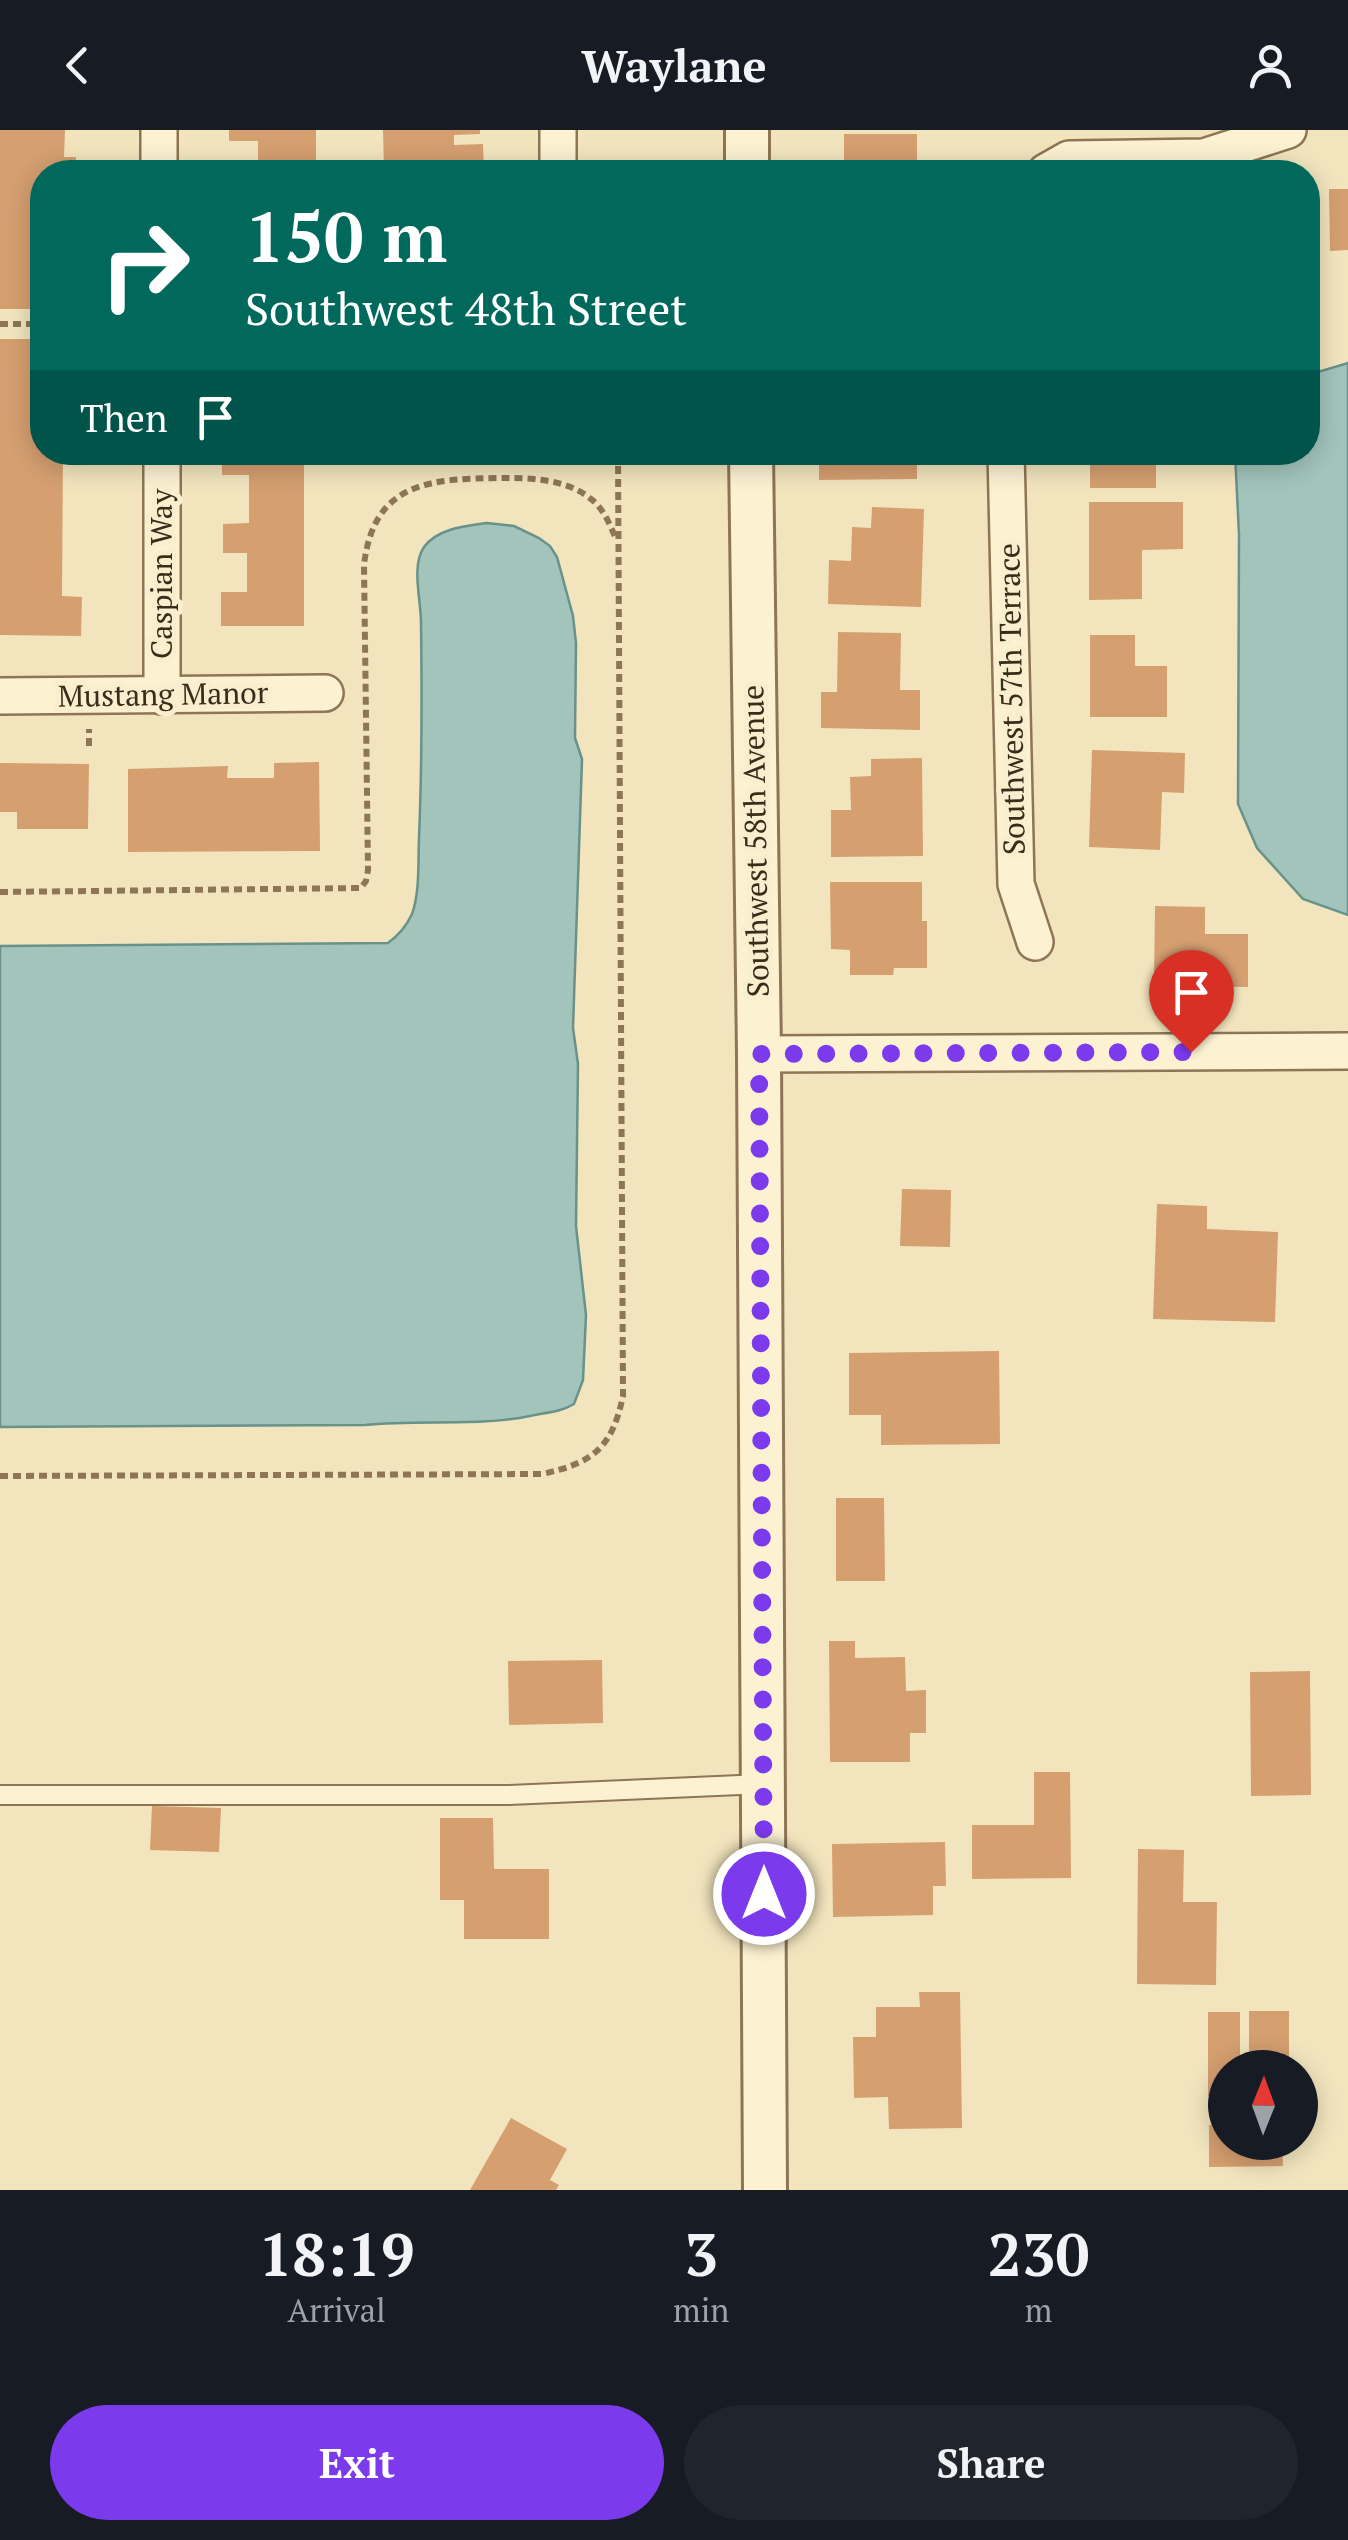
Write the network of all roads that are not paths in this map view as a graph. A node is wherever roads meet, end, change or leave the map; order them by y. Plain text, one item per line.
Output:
1 (159, 130) edge
2 (558, 130) edge
3 (747, 130) edge
4 (1288, 130) edge
5 (159, 160) edge
6 (558, 160) edge
7 (747, 160) edge
8 (1068, 160) edge
9 (162, 465) edge
10 (751, 465) edge
11 (1006, 465) edge
12 (325, 693) dead end
13 (0, 696) edge
14 (162, 696) junction
15 (1035, 942) dead end
16 (1348, 1051) edge
17 (759, 1054) junction
18 (764, 1784) junction
19 (0, 1795) edge
20 (765, 2190) edge

1 - 5 street
2 - 6 street
3 - 7 street
4 - 8 street
9 - 14 street, Caspian Way
10 - 17 street, Southwest 58th Avenue
11 - 15 street, Southwest 57th Terrace
12 - 14 street, Mustang Manor
13 - 14 street, Mustang Manor
16 - 17 street
17 - 18 street, Southwest 58th Avenue
18 - 19 lane
18 - 20 street, Southwest 58th Avenue

